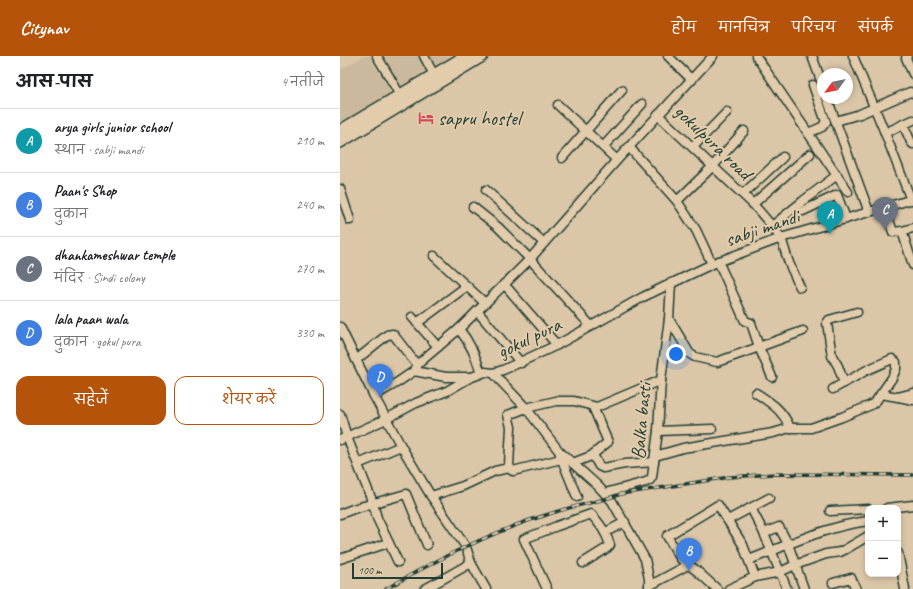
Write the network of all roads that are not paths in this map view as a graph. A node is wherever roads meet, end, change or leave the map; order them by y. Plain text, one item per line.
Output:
1 (377, 56) edge
2 (424, 56) edge
3 (466, 56) edge
4 (482, 56) edge
5 (668, 56) edge
6 (713, 56) edge
7 (756, 56) edge
8 (812, 56) edge
9 (853, 56) edge
10 (907, 56) edge
11 (817, 70) edge
12 (913, 74) edge
13 (434, 75) junction
14 (692, 80) junction
15 (813, 85) dead end
16 (622, 90) dead end
17 (913, 93) edge
18 (400, 95) junction
19 (642, 104) dead end
20 (829, 104) edge
21 (558, 105) dead end
22 (874, 108) junction
23 (727, 112) dead end
24 (658, 115) junction
25 (913, 120) edge
26 (836, 121) junction
27 (903, 124) junction
28 (586, 130) junction
29 (340, 131) edge
30 (744, 131) dead end
31 (808, 133) junction
32 (885, 133) junction
33 (340, 142) edge
34 (913, 144) edge
35 (603, 147) junction
36 (629, 147) junction
37 (693, 147) junction
38 (810, 154) dead end
39 (783, 157) dead end
40 (562, 158) dead end
41 (617, 160) junction
42 (713, 166) junction
43 (836, 175) junction
44 (340, 189) edge
45 (486, 190) dead end
46 (848, 192) dead end
47 (743, 194) junction
48 (912, 199) edge
49 (677, 201) junction
50 (753, 204) junction
51 (473, 207) dead end
52 (885, 208) junction
53 (803, 211) dead end
54 (869, 212) junction
55 (846, 219) junction
56 (350, 220) dead end
57 (772, 226) junction
58 (913, 228) edge
59 (902, 231) junction
60 (781, 238) junction
61 (544, 243) junction
62 (434, 256) dead end
63 (530, 259) junction
64 (715, 263) junction
65 (913, 265) edge
66 (671, 283) junction
67 (504, 284) junction
68 (467, 286) junction
69 (800, 287) dead end
70 (485, 303) junction
71 (477, 311) junction
72 (857, 312) dead end
73 (669, 319) junction
74 (591, 326) junction
75 (340, 327) edge
76 (459, 329) junction
77 (804, 331) dead end
78 (557, 345) junction
79 (438, 347) junction
80 (759, 347) junction
81 (356, 360) junction
82 (521, 362) junction
83 (415, 368) junction
84 (494, 373) junction
85 (481, 374) junction
86 (472, 376) junction
87 (772, 377) dead end
88 (661, 380) junction
89 (844, 383) junction
90 (833, 389) dead end
91 (756, 393) dead end
92 (913, 393) edge
93 (374, 396) junction
94 (891, 396) junction
95 (913, 400) edge
96 (593, 407) junction
97 (526, 408) junction
98 (340, 414) edge
99 (386, 419) junction
100 (790, 428) junction
101 (712, 429) dead end
102 (658, 431) junction
103 (344, 438) edge
104 (401, 446) junction
105 (560, 455) junction
106 (592, 455) junction
107 (654, 459) junction
108 (573, 463) junction
109 (358, 464) junction
110 (509, 468) junction
111 (605, 493) junction
112 (431, 496) junction
113 (577, 497) dead end
114 (769, 498) dead end
115 (373, 503) junction
116 (913, 505) edge
117 (901, 507) edge
118 (751, 508) junction
119 (865, 509) edge
120 (830, 511) dead end
121 (340, 514) edge
122 (728, 520) junction
123 (865, 521) edge
124 (625, 522) junction
125 (606, 532) junction
126 (764, 533) junction
127 (865, 538) edge
128 (388, 543) junction
129 (788, 544) junction
130 (426, 545) dead end
131 (771, 552) junction
132 (340, 558) edge
133 (749, 560) junction
134 (398, 562) dead end
135 (471, 564) junction
136 (583, 564) dead end
137 (688, 565) junction
138 (795, 565) junction
139 (901, 568) edge
140 (780, 572) junction
141 (756, 577) junction
142 (833, 583) dead end
143 (649, 587) edge
144 (425, 589) edge
145 (486, 589) edge
146 (547, 589) edge
147 (717, 589) edge
148 (729, 589) edge
149 (786, 589) edge
150 (803, 589) edge
151 (856, 589) edge
152 (905, 589) edge

1 - 18 street
2 - 13 street
3 - 13 highway
4 - 33 highway
5 - 14 street, gokulpura road
6 - 14 street
7 - 31 street
8 - 11 street
9 - 22 street
10 - 12 street
13 - 18 highway
14 - 24 street, gokulpura road
15 - 31 street
16 - 28 street
17 - 22 street
18 - 29 highway
19 - 35 street
20 - 26 street
21 - 28 street
22 - 26 street
22 - 32 street
23 - 37 street
24 - 36 street
24 - 37 street, gokulpura road
25 - 27 street
26 - 54 street
27 - 32 street
27 - 34 street
28 - 35 street
28 - 40 street
30 - 42 street
31 - 43 street
32 - 48 street
35 - 41 street
36 - 41 street
36 - 49 street
37 - 42 street, gokulpura road
38 - 50 street
39 - 47 street
41 - 61 street
42 - 47 street, gokulpura road
42 - 49 street
43 - 46 street
43 - 57 street
44 - 56 street
45 - 61 street
47 - 50 street, gokulpura road
48 - 52 street, sabji mandi
49 - 64 street
50 - 57 street, gokulpura road
51 - 63 street
52 - 54 street, sabji mandi
52 - 59 street
53 - 55 street
54 - 55 street, sabji mandi
55 - 60 street, sabji mandi
57 - 60 street, gokulpura road
58 - 59 street
59 - 65 street
60 - 64 street, sabji mandi
60 - 69 street, gokulpura road
61 - 63 street
62 - 68 street
63 - 67 street
63 - 74 street
64 - 66 street, sabji mandi
64 - 80 street
66 - 73 street, Balka basti
66 - 74 street, gokul pura
67 - 70 street
67 - 78 street
68 - 70 street
68 - 79 street
70 - 71 street
71 - 76 street
71 - 82 street
72 - 89 street
73 - 80 street
73 - 88 street, Balka basti
74 - 78 street, gokul pura
75 - 81 street
76 - 79 street
76 - 85 street
77 - 80 street
78 - 82 street, gokul pura
79 - 83 street
80 - 87 street
81 - 83 street
81 - 93 street
82 - 84 street, gokul pura
83 - 86 street, gokul pura
83 - 93 street
84 - 85 street, gokul pura
84 - 97 street
85 - 86 street, gokul pura
86 - 99 street
88 - 96 street
88 - 102 street, Balka basti
89 - 90 street
89 - 94 street
91 - 100 street
92 - 94 street
93 - 99 street
94 - 95 street
94 - 100 street
96 - 97 street
96 - 106 street
97 - 105 street
97 - 110 street
98 - 103 street
99 - 103 street
99 - 104 street
100 - 107 street
101 - 102 street
102 - 107 street, Balka basti
103 - 109 street
104 - 109 street
104 - 112 street
105 - 108 street
105 - 110 street
105 - 113 street
106 - 107 street
106 - 108 street
107 - 111 street, Balka basti
108 - 111 street
109 - 115 street
110 - 112 street
111 - 124 street
112 - 135 street
114 - 118 street
115 - 121 street
115 - 128 street
115 - 130 street
116 - 117 street
118 - 122 street
118 - 126 street
119 - 120 street
122 - 133 street
122 - 137 street
123 - 129 street
124 - 125 street
124 - 143 street
125 - 136 street
125 - 146 street
126 - 129 street
126 - 131 street
127 - 138 street
128 - 132 street
128 - 134 street
129 - 131 street
129 - 138 street
131 - 133 street
131 - 140 street
133 - 141 street
135 - 144 street
135 - 145 street
137 - 143 street
137 - 147 street
138 - 140 street
138 - 150 street
139 - 152 street
140 - 141 street
140 - 149 street
141 - 148 street
142 - 151 street

